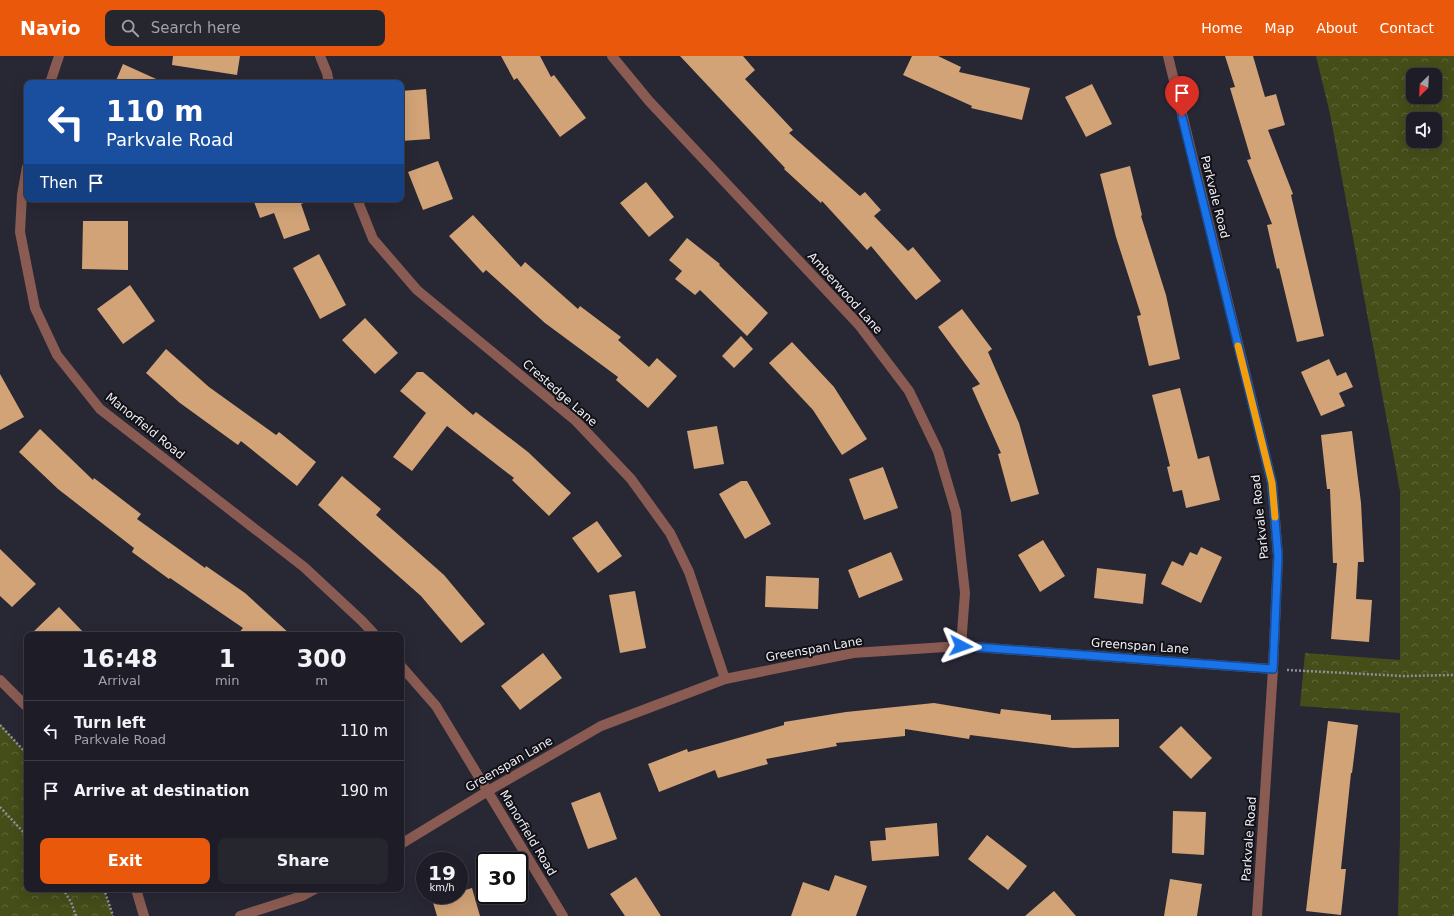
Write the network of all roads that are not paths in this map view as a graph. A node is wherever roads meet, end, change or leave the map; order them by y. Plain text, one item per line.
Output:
1 (59, 56) edge
2 (320, 56) edge
3 (612, 56) edge
4 (1168, 56) edge
5 (51, 80) edge
6 (328, 80) edge
7 (24, 184) edge
8 (359, 202) edge
9 (372, 632) edge
10 (961, 646) junction
11 (404, 669) edge
12 (1273, 669) junction
13 (725, 679) junction
14 (0, 680) edge
15 (24, 704) edge
16 (488, 791) junction
17 (404, 842) edge
18 (137, 892) edge
19 (309, 892) edge
20 (144, 916) edge
21 (240, 916) edge
22 (563, 916) edge
23 (1257, 916) edge

1 - 5 street
2 - 6 street
3 - 10 street, Amberwood Lane
4 - 12 street, Parkvale Road
7 - 9 street, Manorfield Road
8 - 13 street, Crestedge Lane
10 - 12 street, Greenspan Lane
10 - 13 street, Greenspan Lane
11 - 16 street, Manorfield Road
12 - 23 street, Parkvale Road
13 - 16 street, Greenspan Lane
14 - 15 street
16 - 17 street, Greenspan Lane
16 - 22 street, Manorfield Road
18 - 20 street
19 - 21 street

